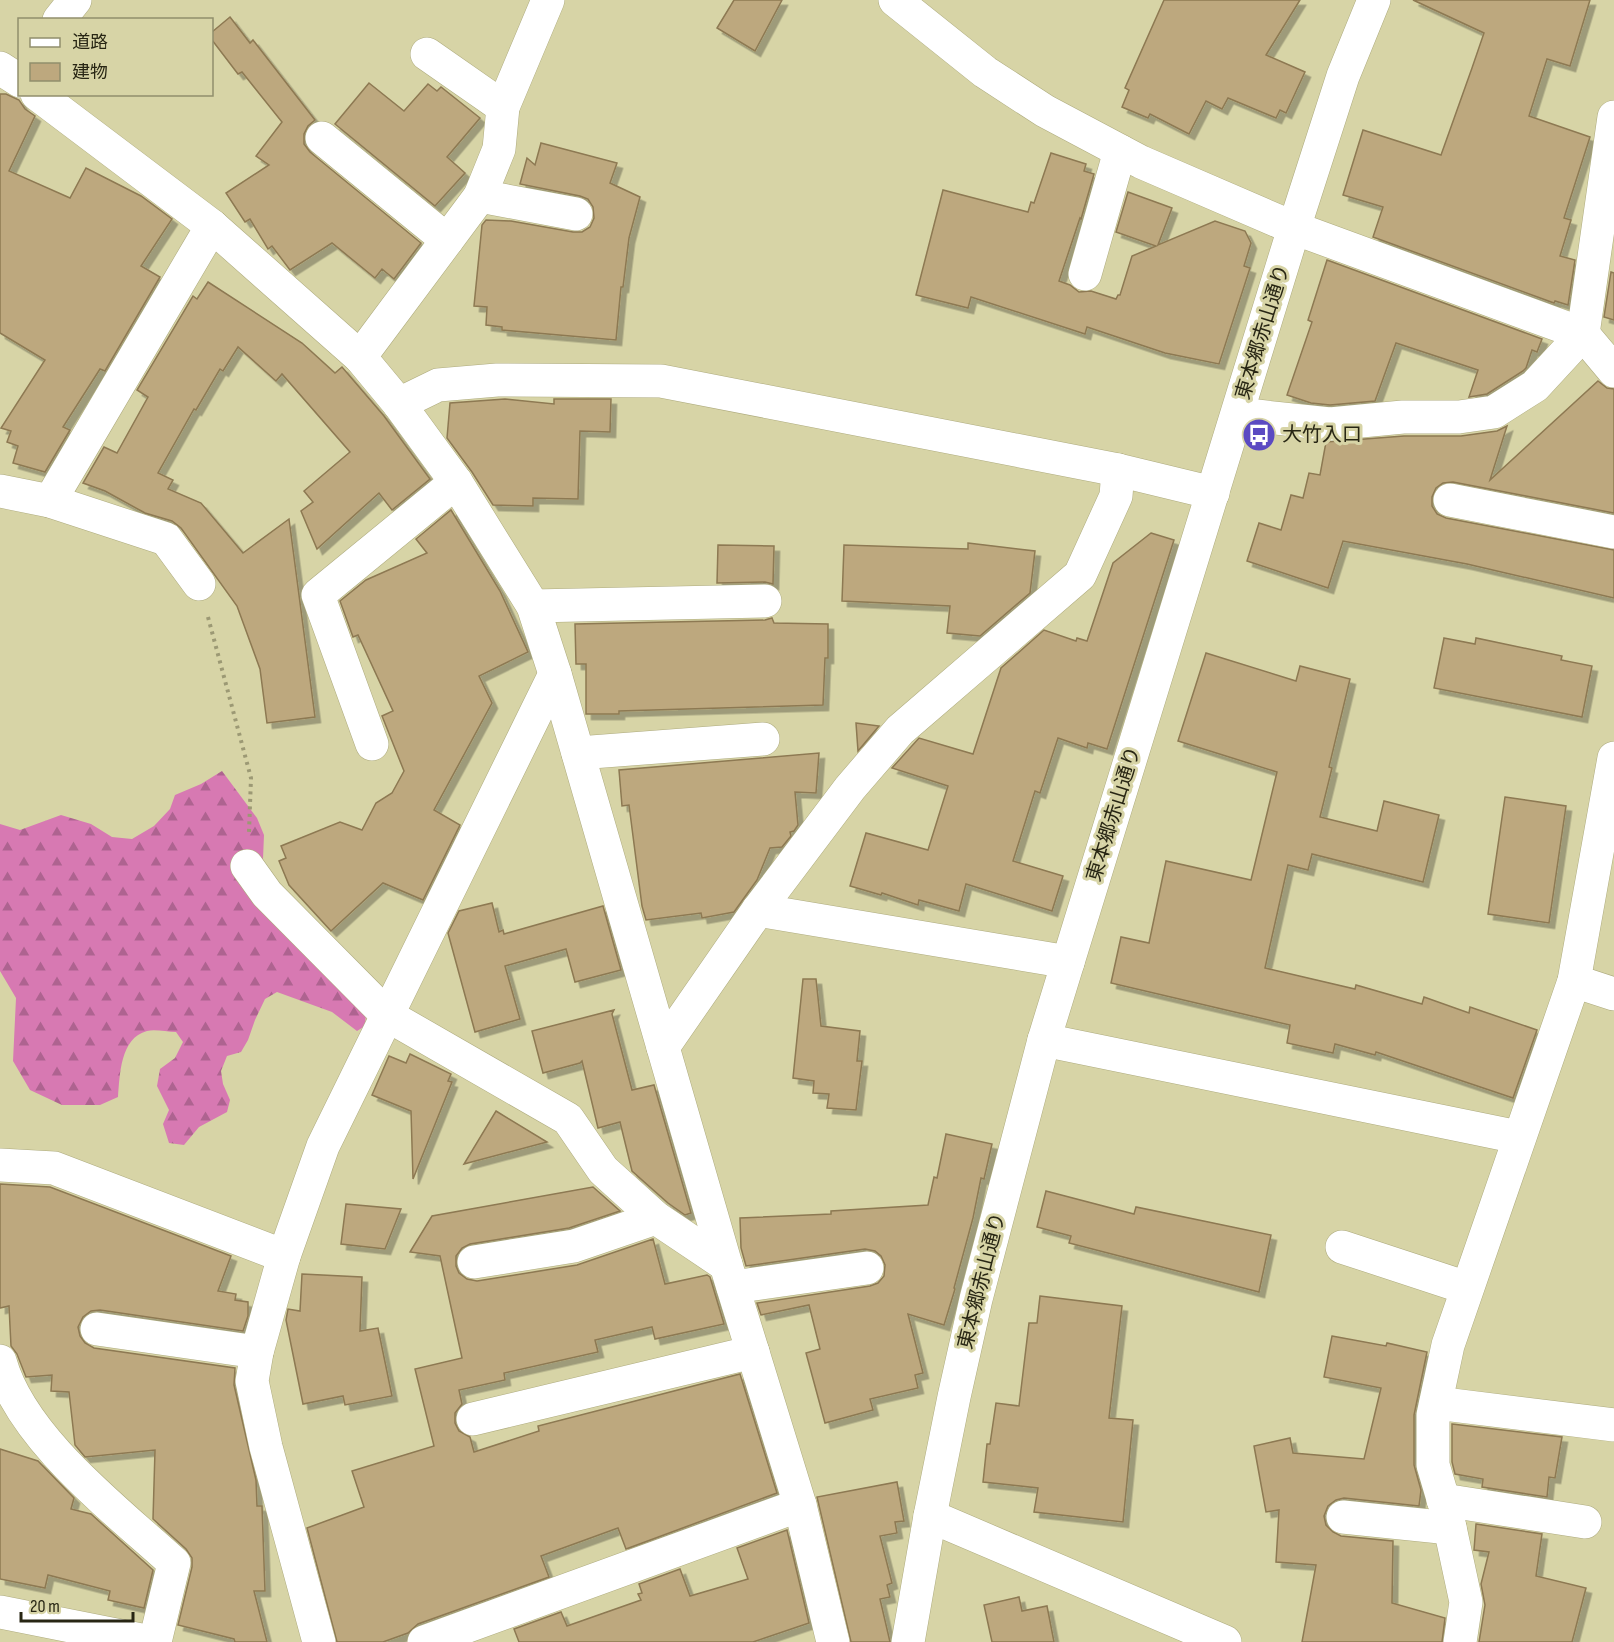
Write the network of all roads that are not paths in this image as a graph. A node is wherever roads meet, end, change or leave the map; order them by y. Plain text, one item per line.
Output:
1 (75, 0) edge
2 (548, 0) edge
3 (895, 0) edge
4 (1368, 2) edge
5 (61, 18) edge
6 (427, 54) dead end
7 (42, 96) edge
8 (503, 107) junction
9 (1614, 117) edge
10 (322, 138) dead end
11 (1120, 151) junction
12 (480, 196) junction
13 (576, 214) dead end
14 (212, 226) junction
15 (1294, 228) junction
16 (447, 240) junction
17 (1085, 274) dead end
18 (1583, 334) junction
19 (360, 357) junction
20 (1614, 371) edge
21 (399, 405) junction
22 (1238, 414) junction
23 (1118, 470) junction
24 (456, 482) junction
25 (0, 491) edge
26 (1213, 494) junction
27 (1450, 500) dead end
28 (50, 501) junction
29 (1614, 532) edge
30 (199, 584) road end
31 (765, 601) dead end
32 (532, 606) junction
33 (555, 674) junction
34 (763, 739) dead end
35 (372, 744) dead end
36 (578, 753) junction
37 (1614, 758) edge
38 (247, 866) road end
39 (758, 910) junction
40 (1068, 962) junction
41 (1574, 981) junction
42 (1614, 994) edge
43 (387, 1014) junction
44 (1044, 1040) junction
45 (663, 1047) junction
46 (1518, 1137) junction
47 (0, 1165) edge
48 (656, 1218) junction
49 (1342, 1247) dead end
50 (284, 1256) junction
51 (474, 1262) dead end
52 (867, 1268) dead end
53 (730, 1276) junction
54 (1467, 1288) junction
55 (97, 1329) dead end
56 (257, 1352) junction
57 (753, 1352) junction
58 (0, 1361) edge
59 (1436, 1403) junction
60 (473, 1419) dead end
61 (1614, 1425) edge
62 (800, 1505) junction
63 (1446, 1514) junction
64 (930, 1516) junction
65 (1343, 1516) dead end
66 (1585, 1522) dead end
67 (0, 1612) edge
68 (60, 1633) edge
69 (153, 1642) edge
70 (319, 1642) edge
71 (424, 1642) edge
72 (833, 1642) edge
73 (908, 1642) edge
74 (1225, 1642) edge
75 (1460, 1642) edge

1 - 5 street
2 - 8 street
3 - 11 street
4 - 15 street, 東本郷赤山通り
6 - 8 street
7 - 14 street
8 - 12 street
9 - 18 street
10 - 16 street
11 - 15 street
11 - 17 street
12 - 13 street
12 - 16 street
14 - 19 street
14 - 28 street
15 - 18 street
15 - 22 street, 東本郷赤山通り
16 - 19 street
18 - 20 street
18 - 22 street
19 - 21 street
21 - 23 street
21 - 24 street
22 - 26 street, 東本郷赤山通り
23 - 26 street
23 - 39 street
24 - 32 street
24 - 35 street
25 - 28 street
26 - 40 street, 東本郷赤山通り
27 - 29 street
28 - 30 street
31 - 32 street
32 - 33 street
33 - 36 street
33 - 43 street
34 - 36 street
36 - 45 street
37 - 41 street
38 - 43 street
39 - 40 street
39 - 45 street
40 - 44 street, 東本郷赤山通り
41 - 42 street
41 - 46 street
43 - 48 street
43 - 50 street
44 - 46 street
44 - 64 street, 東本郷赤山通り
45 - 53 street
46 - 54 street
47 - 50 street
48 - 51 street
48 - 53 street
49 - 54 street
50 - 56 street
52 - 53 street
53 - 57 street
54 - 59 street
55 - 56 street
56 - 70 street
57 - 60 street
57 - 62 street
58 - 69 street
59 - 61 street
59 - 63 street
62 - 71 street
62 - 72 street
63 - 65 street
63 - 66 street
63 - 75 street
64 - 73 street, 東本郷赤山通り
64 - 74 street
67 - 68 street
68 - 69 street

